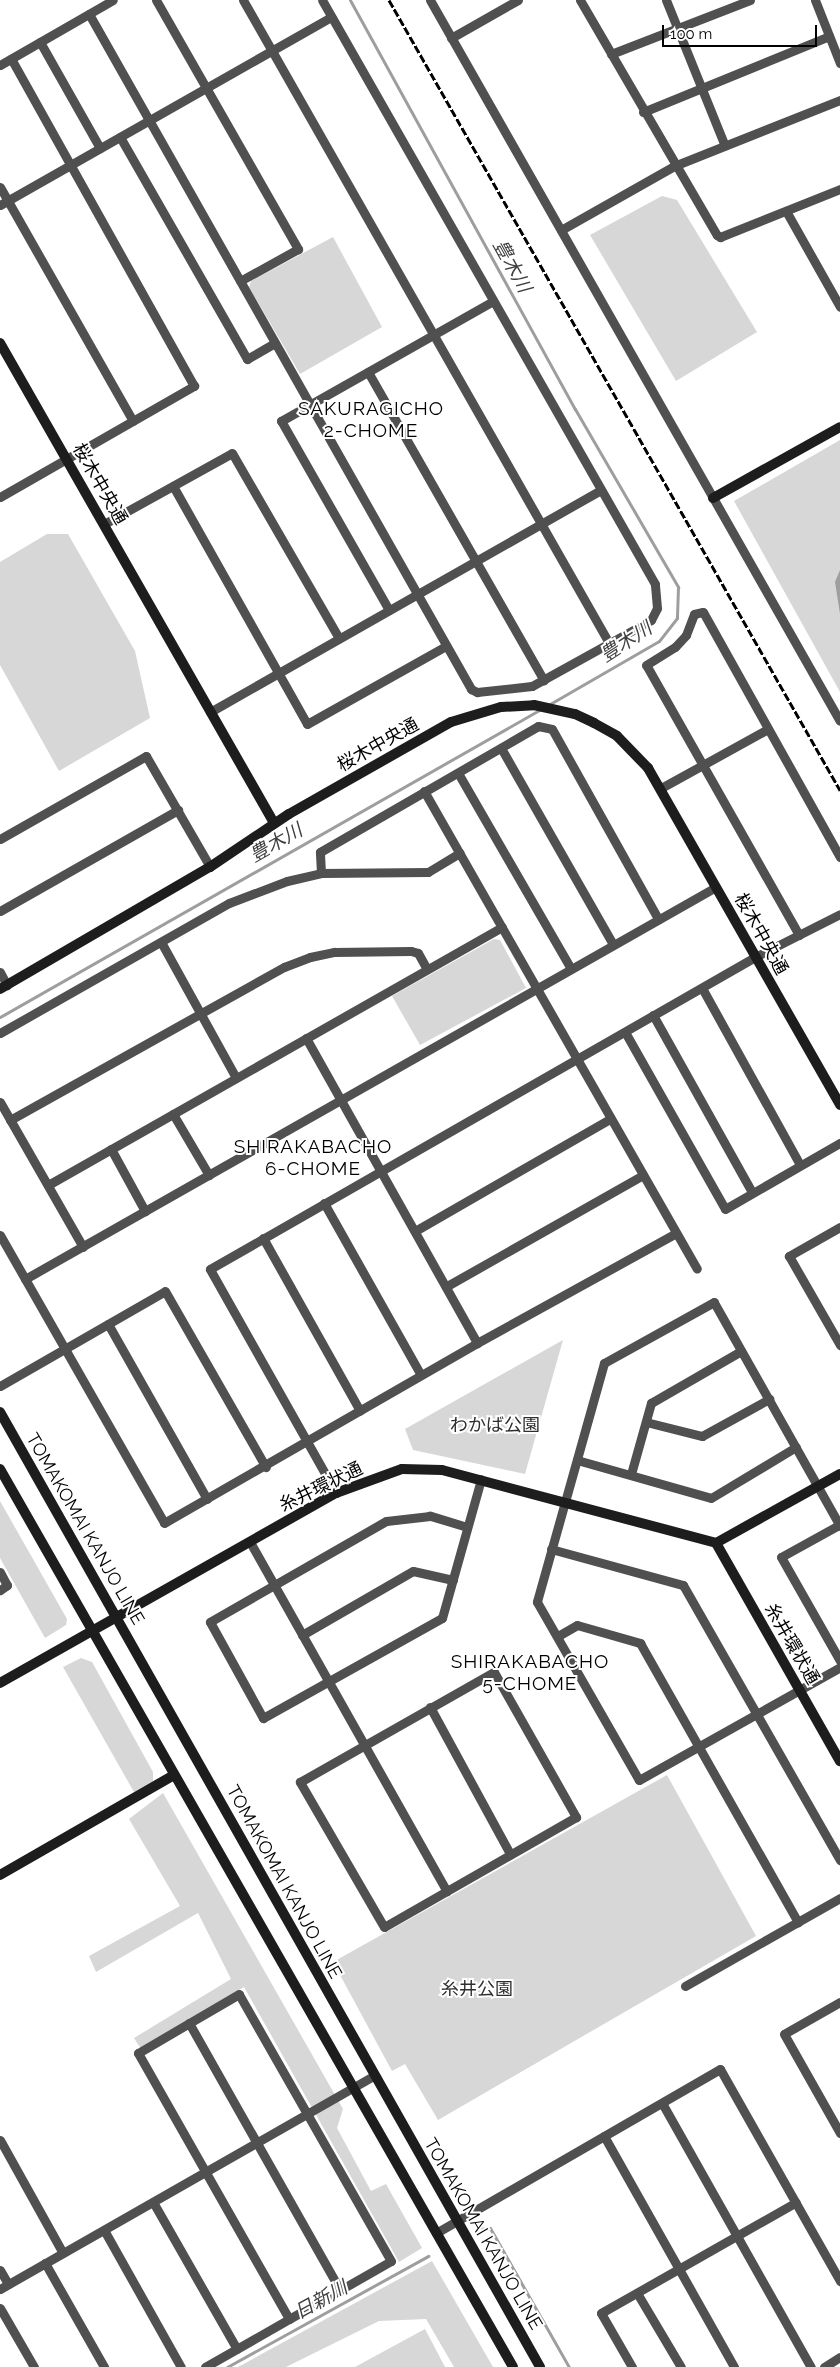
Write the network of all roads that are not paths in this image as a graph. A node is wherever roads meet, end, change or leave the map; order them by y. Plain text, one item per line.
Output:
1 (113, 0) edge
2 (156, 0) edge
3 (243, 0) edge
4 (322, 0) edge
5 (430, 0) edge
6 (518, 0) edge
7 (580, 0) edge
8 (666, 0) edge
9 (750, 0) edge
10 (815, 0) edge
11 (89, 14) junction
12 (331, 17) junction
13 (678, 28) junction
14 (829, 36) junction
15 (451, 38) junction
16 (40, 42) junction
17 (272, 51) junction
18 (611, 54) junction
19 (10, 59) junction
20 (840, 63) edge
21 (0, 65) edge
22 (701, 87) junction
23 (206, 88) junction
24 (840, 100) edge
25 (643, 112) junction
26 (149, 120) junction
27 (120, 137) junction
28 (725, 146) junction
29 (100, 148) junction
30 (70, 166) junction
31 (674, 166) junction
32 (0, 187) edge
33 (840, 190) edge
34 (4, 203) edge
35 (786, 211) junction
36 (561, 230) junction
37 (240, 281) junction
38 (493, 301) junction
39 (840, 307) edge
40 (433, 335) junction
41 (0, 343) edge
42 (275, 343) junction
43 (368, 372) junction
44 (310, 404) junction
45 (133, 421) junction
46 (840, 426) edge
47 (67, 459) junction
48 (174, 486) junction
49 (600, 490) junction
50 (1, 494) edge
51 (714, 498) junction
52 (104, 524) junction
53 (541, 524) junction
54 (476, 560) junction
55 (417, 594) junction
56 (388, 610) junction
57 (339, 638) junction
58 (608, 643) junction
59 (446, 646) junction
60 (279, 672) junction
61 (544, 680) junction
62 (210, 712) junction
63 (840, 721) edge
64 (768, 729) junction
65 (501, 748) junction
66 (703, 765) junction
67 (458, 773) junction
68 (661, 788) junction
69 (424, 792) junction
70 (178, 810) junction
71 (274, 823) junction
72 (0, 839) edge
73 (460, 853) junction
74 (840, 857) edge
75 (210, 868) junction
76 (321, 873) junction
77 (716, 887) junction
78 (0, 912) edge
79 (840, 914) edge
80 (658, 919) junction
81 (502, 927) junction
82 (799, 935) junction
83 (161, 942) junction
84 (613, 944) junction
85 (755, 957) junction
86 (571, 968) junction
87 (427, 969) junction
88 (0, 972) edge
89 (3, 987) edge
90 (537, 988) junction
91 (702, 988) junction
92 (201, 1014) junction
93 (653, 1015) junction
94 (626, 1032) junction
95 (0, 1033) edge
96 (306, 1038) junction
97 (576, 1060) junction
98 (236, 1078) junction
99 (341, 1100) junction
100 (0, 1102) edge
101 (840, 1105) edge
102 (174, 1114) junction
103 (610, 1119) junction
104 (10, 1120) junction
105 (840, 1143) edge
106 (111, 1149) junction
107 (800, 1165) junction
108 (381, 1170) junction
109 (209, 1175) junction
110 (643, 1175) junction
111 (48, 1185) junction
112 (752, 1192) junction
113 (324, 1203) junction
114 (145, 1211) junction
115 (840, 1228) edge
116 (415, 1230) junction
117 (676, 1233) junction
118 (0, 1235) edge
119 (263, 1238) junction
120 (83, 1247) junction
121 (697, 1269) dead end
122 (25, 1279) junction
123 (447, 1286) junction
124 (108, 1324) junction
125 (477, 1343) junction
126 (840, 1345) edge
127 (64, 1349) junction
128 (741, 1351) junction
129 (421, 1375) junction
130 (0, 1386) edge
131 (769, 1399) junction
132 (360, 1411) junction
133 (0, 1412) edge
134 (646, 1422) junction
135 (307, 1442) junction
136 (796, 1447) junction
137 (577, 1460) junction
138 (266, 1467) junction
139 (0, 1469) edge
140 (631, 1474) junction
141 (840, 1474) edge
142 (481, 1479) junction
143 (818, 1487) junction
144 (336, 1493) junction
145 (207, 1499) junction
146 (565, 1502) junction
147 (840, 1526) edge
148 (467, 1527) junction
149 (250, 1542) junction
150 (716, 1543) junction
151 (551, 1549) junction
152 (0, 1572) edge
153 (453, 1580) junction
154 (274, 1585) junction
155 (0, 1590) edge
156 (117, 1618) junction
157 (92, 1632) junction
158 (302, 1635) junction
159 (558, 1636) junction
160 (840, 1662) edge
161 (840, 1667) edge
162 (329, 1682) junction
163 (0, 1684) edge
164 (799, 1689) junction
165 (430, 1707) junction
166 (756, 1714) junction
167 (364, 1744) junction
168 (699, 1746) junction
169 (840, 1761) edge
170 (174, 1775) junction
171 (510, 1854) junction
172 (840, 1860) edge
173 (0, 1875) edge
174 (447, 1891) junction
175 (840, 1898) edge
176 (798, 1922) junction
177 (686, 1986) dead end
178 (840, 2002) edge
179 (189, 2023) junction
180 (374, 2076) junction
181 (353, 2088) junction
182 (662, 2103) junction
183 (307, 2114) junction
184 (840, 2133) edge
185 (604, 2136) junction
186 (0, 2140) edge
187 (257, 2143) junction
188 (205, 2172) junction
189 (154, 2202) junction
190 (796, 2202) junction
191 (458, 2220) junction
192 (104, 2230) junction
193 (436, 2233) junction
194 (738, 2236) junction
195 (63, 2253) junction
196 (45, 2263) junction
197 (679, 2268) junction
198 (0, 2270) edge
199 (840, 2281) edge
200 (4, 2287) edge
201 (340, 2290) junction
202 (637, 2293) junction
203 (0, 2308) edge
204 (289, 2319) junction
205 (237, 2349) junction
206 (840, 2357) edge
207 (34, 2367) edge
208 (104, 2367) edge
209 (180, 2367) edge
210 (205, 2367) edge
211 (513, 2367) edge
212 (540, 2367) edge
213 (632, 2367) edge
214 (681, 2367) edge
215 (734, 2367) edge
216 (810, 2367) edge
217 (824, 2367) edge

1 - 11 street
2 - 23 street
3 - 17 street
4 - 12 street
5 - 15 street
6 - 15 street
7 - 18 street
8 - 13 street
9 - 13 street
10 - 14 street
11 - 16 street
11 - 26 street
12 - 17 street
12 - 38 street
13 - 18 street
13 - 22 street
14 - 20 street
14 - 22 street
15 - 36 street
16 - 19 street
16 - 29 street
17 - 23 street
17 - 40 street
18 - 25 street
19 - 21 street
19 - 30 street
22 - 25 street
22 - 28 street
23 - 26 street
23 - 37 street
24 - 28 street
25 - 31 street
26 - 27 street
26 - 37 street
27 - 29 street
27 - 42 street
28 - 31 street
29 - 30 street
30 - 34 street
30 - 45 street
31 - 35 street
31 - 36 street
32 - 34 street
33 - 35 street
34 - 45 street
35 - 39 street
36 - 51 street
37 - 42 street
38 - 40 street
38 - 49 street
40 - 43 street
40 - 53 street
41 - 47 street, 桜木中央通
42 - 44 street
43 - 44 street
43 - 54 street
44 - 55 street
44 - 56 street
45 - 47 street
46 - 51 street
47 - 50 street
47 - 52 street, 桜木中央通
48 - 52 street
48 - 57 street
48 - 60 street
49 - 53 street
49 - 58 street
51 - 63 street
52 - 62 street, 桜木中央通
53 - 54 street
53 - 58 street
54 - 55 street
54 - 61 street
55 - 56 street
55 - 59 street
56 - 57 street
57 - 60 street
58 - 61 street
59 - 60 street
59 - 61 street
60 - 62 street
62 - 71 street, 桜木中央通
64 - 66 street
64 - 66 street
64 - 74 street
65 - 67 street
65 - 80 street
65 - 84 street
66 - 68 street
66 - 82 street
67 - 69 street
67 - 86 street
68 - 71 street, 桜木中央通
68 - 77 street, 桜木中央通
69 - 73 street
69 - 76 street
70 - 72 street
70 - 75 street
70 - 78 street
71 - 75 street
73 - 76 street
73 - 81 street
75 - 89 street
76 - 83 street
77 - 80 street
77 - 85 street, 桜木中央通
79 - 82 street
80 - 84 street
81 - 87 street
81 - 90 street
82 - 85 street
83 - 92 street
83 - 95 street
84 - 86 street
85 - 91 street
85 - 101 street, 桜木中央通
86 - 90 street
87 - 92 street
87 - 96 street
88 - 89 street
90 - 97 street
90 - 99 street
91 - 93 street
91 - 107 street
92 - 98 street
92 - 104 street
93 - 94 street
93 - 112 street
94 - 97 street
94 - 112 street
96 - 98 street
96 - 99 street
97 - 103 street
97 - 108 street
98 - 102 street
99 - 108 street
99 - 109 street
100 - 104 street
102 - 106 street
102 - 109 street
103 - 110 street
103 - 116 street
104 - 111 street
105 - 107 street
106 - 111 street
106 - 114 street
107 - 112 street
108 - 113 street
108 - 116 street
109 - 114 street
110 - 117 street
110 - 123 street
111 - 120 street
113 - 119 street
113 - 129 street
114 - 120 street
115 - 126 street
116 - 123 street
117 - 121 street
117 - 125 street
118 - 122 street
119 - 132 street
119 - 135 street
120 - 122 street
122 - 127 street
123 - 125 street
124 - 127 street
124 - 138 street
124 - 145 street
125 - 129 street
127 - 130 street
127 - 145 street
128 - 131 street
128 - 134 street
128 - 137 street
129 - 132 street
131 - 134 street
131 - 136 street
132 - 135 street
133 - 156 street, TOMAKOMAI KANJO LINE
134 - 140 street
135 - 138 street
135 - 144 street
136 - 140 street
136 - 143 street
137 - 140 street
137 - 146 street
138 - 145 street
139 - 157 street
141 - 143 street
142 - 144 street, 糸井環状通
142 - 146 street, 糸井環状通
142 - 148 street
143 - 147 street
143 - 150 street
144 - 149 street, 糸井環状通
146 - 150 street, 糸井環状通
146 - 151 street
147 - 160 street
148 - 153 street
148 - 154 street
149 - 154 street
149 - 156 street, 糸井環状通
150 - 164 street, 糸井環状通
151 - 159 street
151 - 166 street
152 - 155 street
153 - 158 street
153 - 162 street
154 - 158 street
154 - 162 street
156 - 157 street, 糸井環状通
156 - 180 street, TOMAKOMAI KANJO LINE
157 - 163 street, 糸井環状通
157 - 170 street
158 - 162 street
159 - 168 street
159 - 168 street
161 - 164 street
162 - 167 street
164 - 166 street
164 - 169 street, 糸井環状通
165 - 167 street
165 - 171 street
165 - 171 street
166 - 168 street
166 - 172 street
167 - 174 street
167 - 174 street
168 - 176 street
170 - 173 street
170 - 181 street
171 - 174 street
175 - 176 street
176 - 177 street
178 - 184 street
179 - 183 street
179 - 187 street
179 - 188 street
180 - 181 street
180 - 191 street, TOMAKOMAI KANJO LINE
181 - 183 street
181 - 193 street
182 - 185 street
182 - 190 street
182 - 194 street
183 - 187 street
183 - 201 street
185 - 191 street
185 - 197 street
186 - 195 street
187 - 188 street
187 - 201 street
188 - 189 street
188 - 204 street
189 - 192 street
189 - 205 street
190 - 194 street
190 - 199 street
191 - 193 street
191 - 212 street, TOMAKOMAI KANJO LINE
192 - 195 street
192 - 209 street
193 - 211 street
194 - 197 street
194 - 216 street
195 - 196 street
196 - 200 street
196 - 208 street
197 - 202 street
197 - 215 street
198 - 200 street
201 - 204 street
202 - 213 street
202 - 214 street
203 - 207 street
204 - 205 street
205 - 210 street
206 - 217 street

